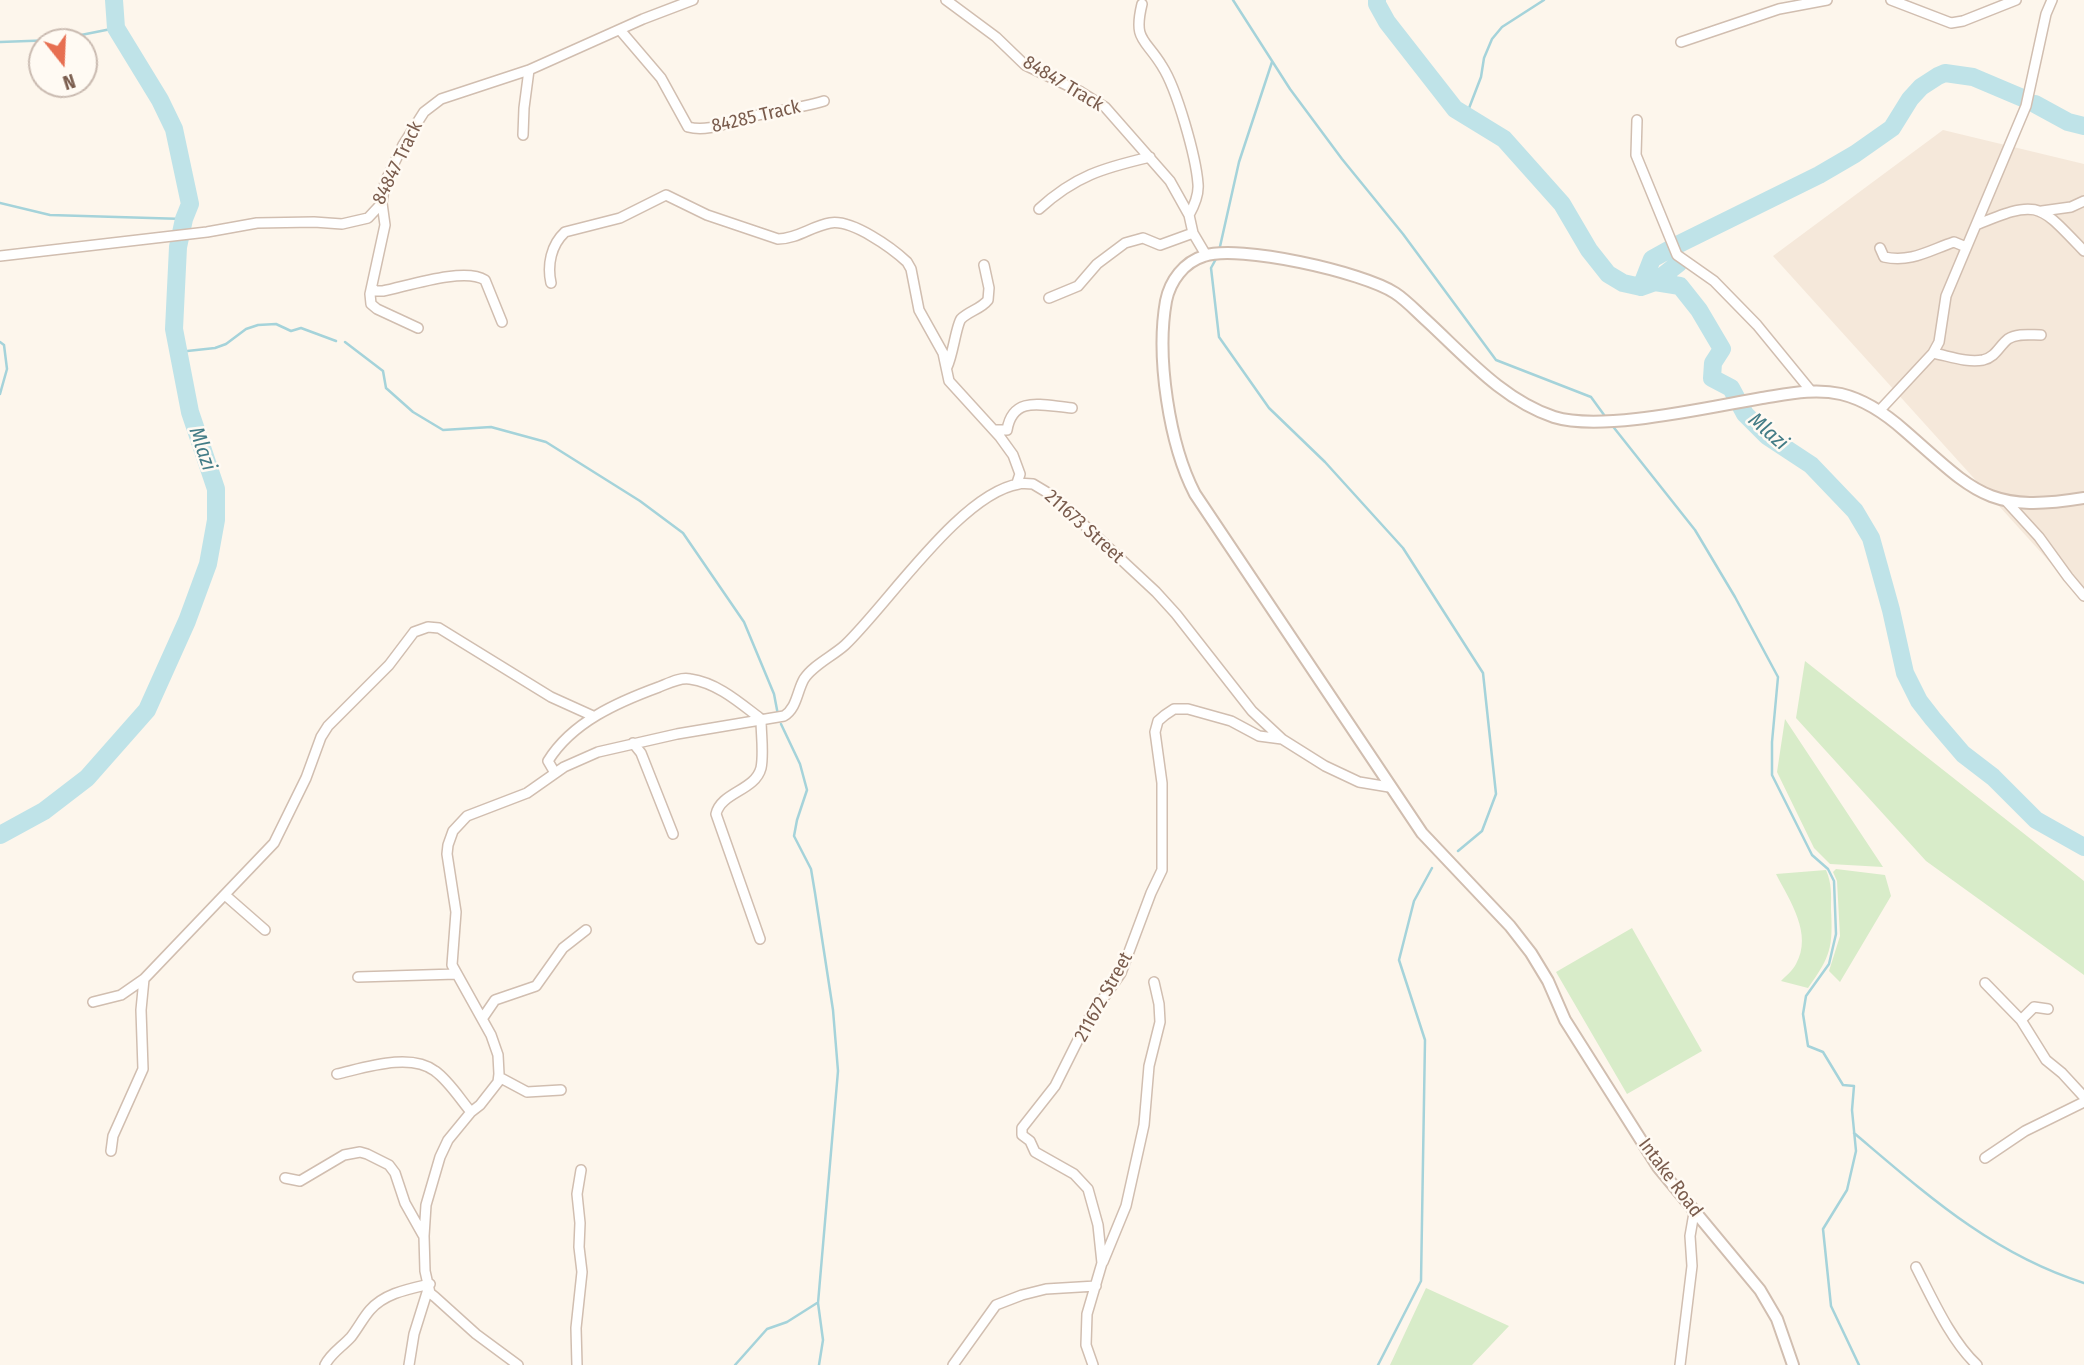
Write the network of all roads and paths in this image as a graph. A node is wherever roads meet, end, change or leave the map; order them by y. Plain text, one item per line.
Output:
1 (693, 0) edge
2 (946, 0) edge
3 (1826, 0) edge
4 (1891, 0) edge
5 (2016, 0) edge
6 (2052, 0) edge
7 (1142, 4) dead end
8 (620, 30) junction
9 (1681, 42) dead end
10 (529, 70) junction
11 (824, 101) dead end
12 (1637, 120) dead end
13 (523, 135) dead end
14 (1150, 157) junction
15 (2084, 201) edge
16 (382, 203) junction
17 (1040, 209) dead end
18 (2040, 211) junction
19 (1189, 215) junction
20 (1976, 225) junction
21 (1193, 233) junction
22 (1966, 247) junction
23 (1880, 248) dead end
24 (2084, 251) edge
25 (3, 255) edge
26 (1206, 255) junction
27 (984, 265) dead end
28 (551, 283) dead end
29 (372, 288) junction
30 (1049, 299) dead end
31 (502, 321) dead end
32 (418, 328) dead end
33 (2041, 335) dead end
34 (1933, 353) junction
35 (947, 367) junction
36 (1811, 391) junction
37 (1072, 408) dead end
38 (1880, 411) junction
39 (995, 430) junction
40 (1017, 483) junction
41 (2084, 498) edge
42 (2007, 502) junction
43 (2084, 596) edge
44 (593, 716) junction
45 (761, 719) junction
46 (1285, 741) junction
47 (633, 743) junction
48 (555, 773) junction
49 (1390, 787) junction
50 (673, 834) dead end
51 (225, 895) junction
52 (265, 930) dead end
53 (586, 930) dead end
54 (760, 939) dead end
55 (456, 974) junction
56 (358, 978) dead end
57 (144, 979) junction
58 (1154, 982) dead end
59 (1984, 983) dead end
60 (93, 1002) dead end
61 (2048, 1009) dead end
62 (482, 1018) junction
63 (2021, 1020) junction
64 (337, 1074) dead end
65 (499, 1077) junction
66 (561, 1090) dead end
67 (2084, 1099) edge
68 (471, 1112) junction
69 (111, 1151) dead end
70 (1985, 1158) dead end
71 (581, 1170) dead end
72 (285, 1178) dead end
73 (1694, 1213) junction
74 (424, 1236) junction
75 (1102, 1263) junction
76 (1916, 1267) dead end
77 (430, 1284) junction
78 (1096, 1286) junction
79 (325, 1365) edge
80 (410, 1365) edge
81 (517, 1365) edge
82 (577, 1365) edge
83 (953, 1365) edge
84 (1093, 1365) edge
85 (1680, 1365) edge
86 (1793, 1365) edge
87 (1977, 1365) edge

1 - 8 street, 84847 Track
2 - 14 street, 84847 Track
3 - 9 street
4 - 5 street
6 - 20 street
7 - 19 street
8 - 10 street, 84847 Track
8 - 11 street, 84285 Track
10 - 13 street
10 - 16 street, 84847 Track
12 - 36 street
14 - 17 street
14 - 19 street, 84847 Track
15 - 18 street
16 - 25 street, 84847 Track
16 - 29 street
18 - 20 street
18 - 24 street
19 - 21 street, 84847 Track
20 - 22 street
21 - 26 street, 84847 Track
21 - 30 street
22 - 23 street
22 - 34 street
26 - 36 street
26 - 49 street, Intake Road
27 - 35 street
28 - 35 street
29 - 31 street
29 - 32 street
33 - 34 street
34 - 38 street
35 - 39 street
36 - 38 street
37 - 39 street
38 - 42 street
39 - 40 street
40 - 45 street
40 - 46 street, 211673 Street
41 - 42 street
42 - 43 street
44 - 45 street
44 - 48 street
44 - 51 street
45 - 47 street
45 - 54 street
46 - 49 street
46 - 75 street, 211672 Street
47 - 48 street
47 - 50 street
48 - 55 street
49 - 73 street, Intake Road
51 - 52 street
51 - 57 street
53 - 62 street
55 - 56 street
55 - 62 street
57 - 60 street
57 - 69 street
58 - 75 street
59 - 63 street
61 - 63 street
62 - 65 street
63 - 67 street
64 - 68 street
65 - 66 street
65 - 68 street
67 - 70 street
68 - 74 street
71 - 82 street
72 - 74 street
73 - 85 street
73 - 86 street, Intake Road
74 - 77 street
75 - 78 street, 211672 Street
76 - 87 street
77 - 79 street
77 - 80 street
77 - 81 street
78 - 83 street
78 - 84 street, 211672 Street

